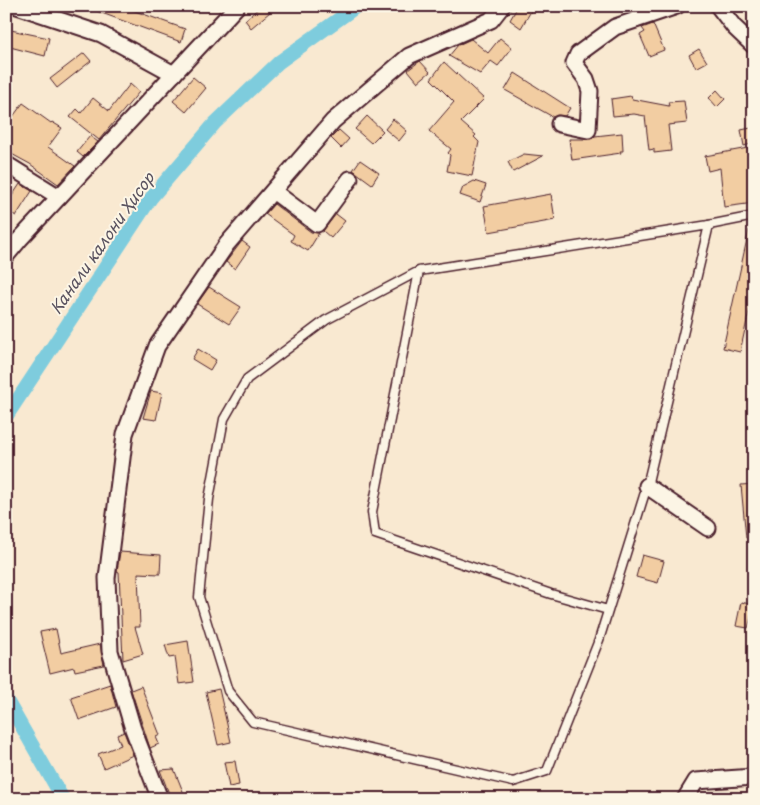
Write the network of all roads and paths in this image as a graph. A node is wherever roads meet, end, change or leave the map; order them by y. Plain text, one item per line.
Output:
1 (17, 6) edge
2 (237, 6) edge
3 (502, 6) edge
4 (677, 6) edge
5 (718, 6) edge
6 (754, 46) edge
7 (174, 74) junction
8 (559, 124) dead end
9 (6, 164) edge
10 (350, 179) dead end
11 (273, 191) junction
12 (59, 197) junction
13 (754, 216) edge
14 (709, 226) junction
15 (6, 256) edge
16 (419, 271) junction
17 (647, 486) junction
18 (708, 528) dead end
19 (608, 610) junction
20 (754, 777) edge
21 (160, 799) edge
22 (685, 799) edge

1 - 7 street
2 - 7 street
3 - 11 street
4 - 8 street
5 - 6 street
7 - 12 street
9 - 12 street
10 - 11 street
11 - 21 street
12 - 15 street
13 - 14 lane
14 - 16 lane
14 - 17 lane
16 - 19 lane
16 - 19 lane
17 - 18 street
17 - 19 lane
20 - 22 street

